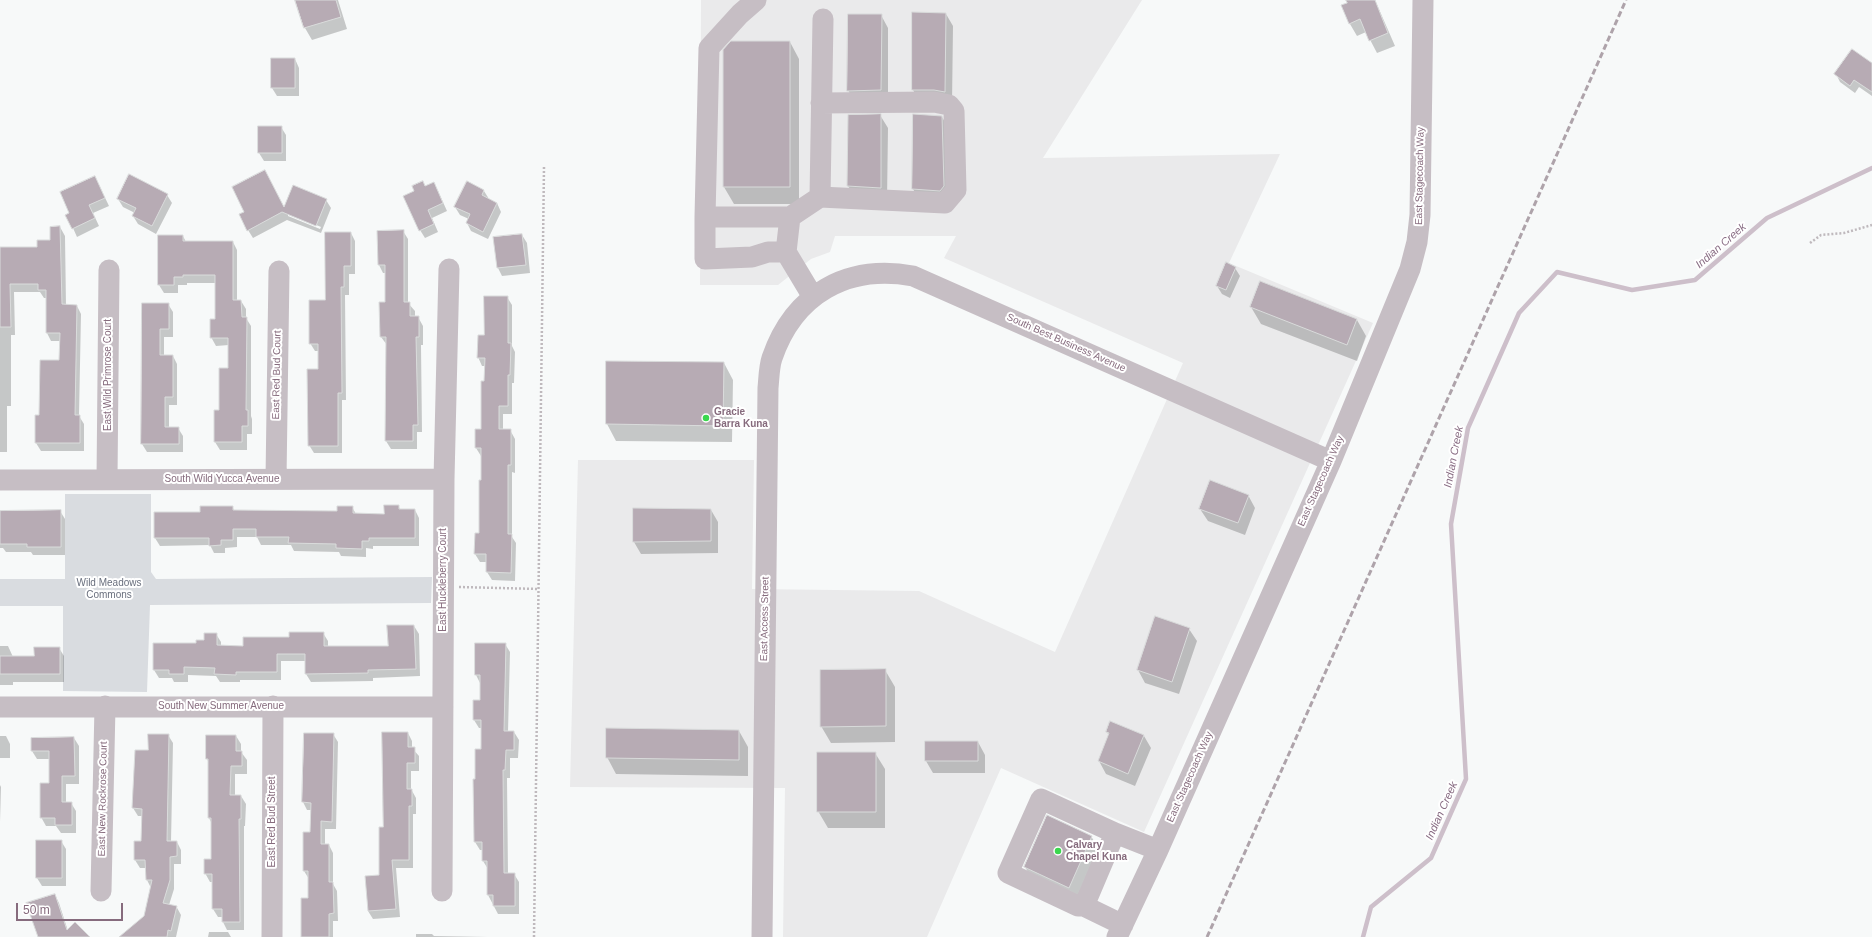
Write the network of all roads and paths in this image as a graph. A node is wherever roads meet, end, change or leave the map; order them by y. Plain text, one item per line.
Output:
1 (756, 0) edge
2 (1423, 0) edge
3 (823, 19) dead end
4 (821, 103) junction
5 (544, 167) dead end
6 (820, 197) junction
7 (706, 217) junction
8 (790, 217) junction
9 (1872, 225) edge
10 (1810, 243) dead end
11 (786, 252) junction
12 (449, 269) dead end
13 (109, 270) dead end
14 (279, 271) dead end
15 (807, 303) junction
16 (1331, 461) junction
17 (107, 479) junction
18 (276, 479) junction
19 (444, 479) junction
20 (0, 480) edge
21 (457, 587) dead end
22 (539, 589) junction
23 (105, 706) junction
24 (273, 706) junction
25 (0, 707) edge
26 (443, 707) junction
27 (1115, 833) junction
28 (1158, 850) junction
29 (102, 891) dead end
30 (442, 891) dead end
31 (1084, 906) junction
32 (1120, 931) edge
33 (272, 937) edge
34 (534, 937) edge
35 (762, 937) edge

1 - 7 street
2 - 16 street, East Stagecoach Way
3 - 4 street
4 - 6 street
4 - 6 street
5 - 22 path
6 - 8 street
7 - 8 street
7 - 11 street
8 - 11 street
9 - 10 path
11 - 15 street
12 - 19 street, East Huckleberry Court
13 - 17 street, East Wild Primrose Court
14 - 18 street, East Red Bud Court
15 - 16 street, South Best Business Avenue
15 - 35 street, East Access Street
16 - 28 street, East Stagecoach Way
17 - 18 street, South Wild Yucca Avenue
17 - 20 street, South Wild Yucca Avenue
18 - 19 street, South Wild Yucca Avenue
19 - 26 street, East Huckleberry Court
21 - 22 path
22 - 34 path
23 - 24 street, South New Summer Avenue
23 - 25 street, South New Summer Avenue
23 - 29 street, East New Rockrose Court
24 - 26 street, South New Summer Avenue
24 - 33 street, East Red Bud Street
26 - 30 street, East Huckleberry Court
27 - 28 street
27 - 31 street
27 - 31 street
28 - 32 street, East Stagecoach Way
31 - 32 street

